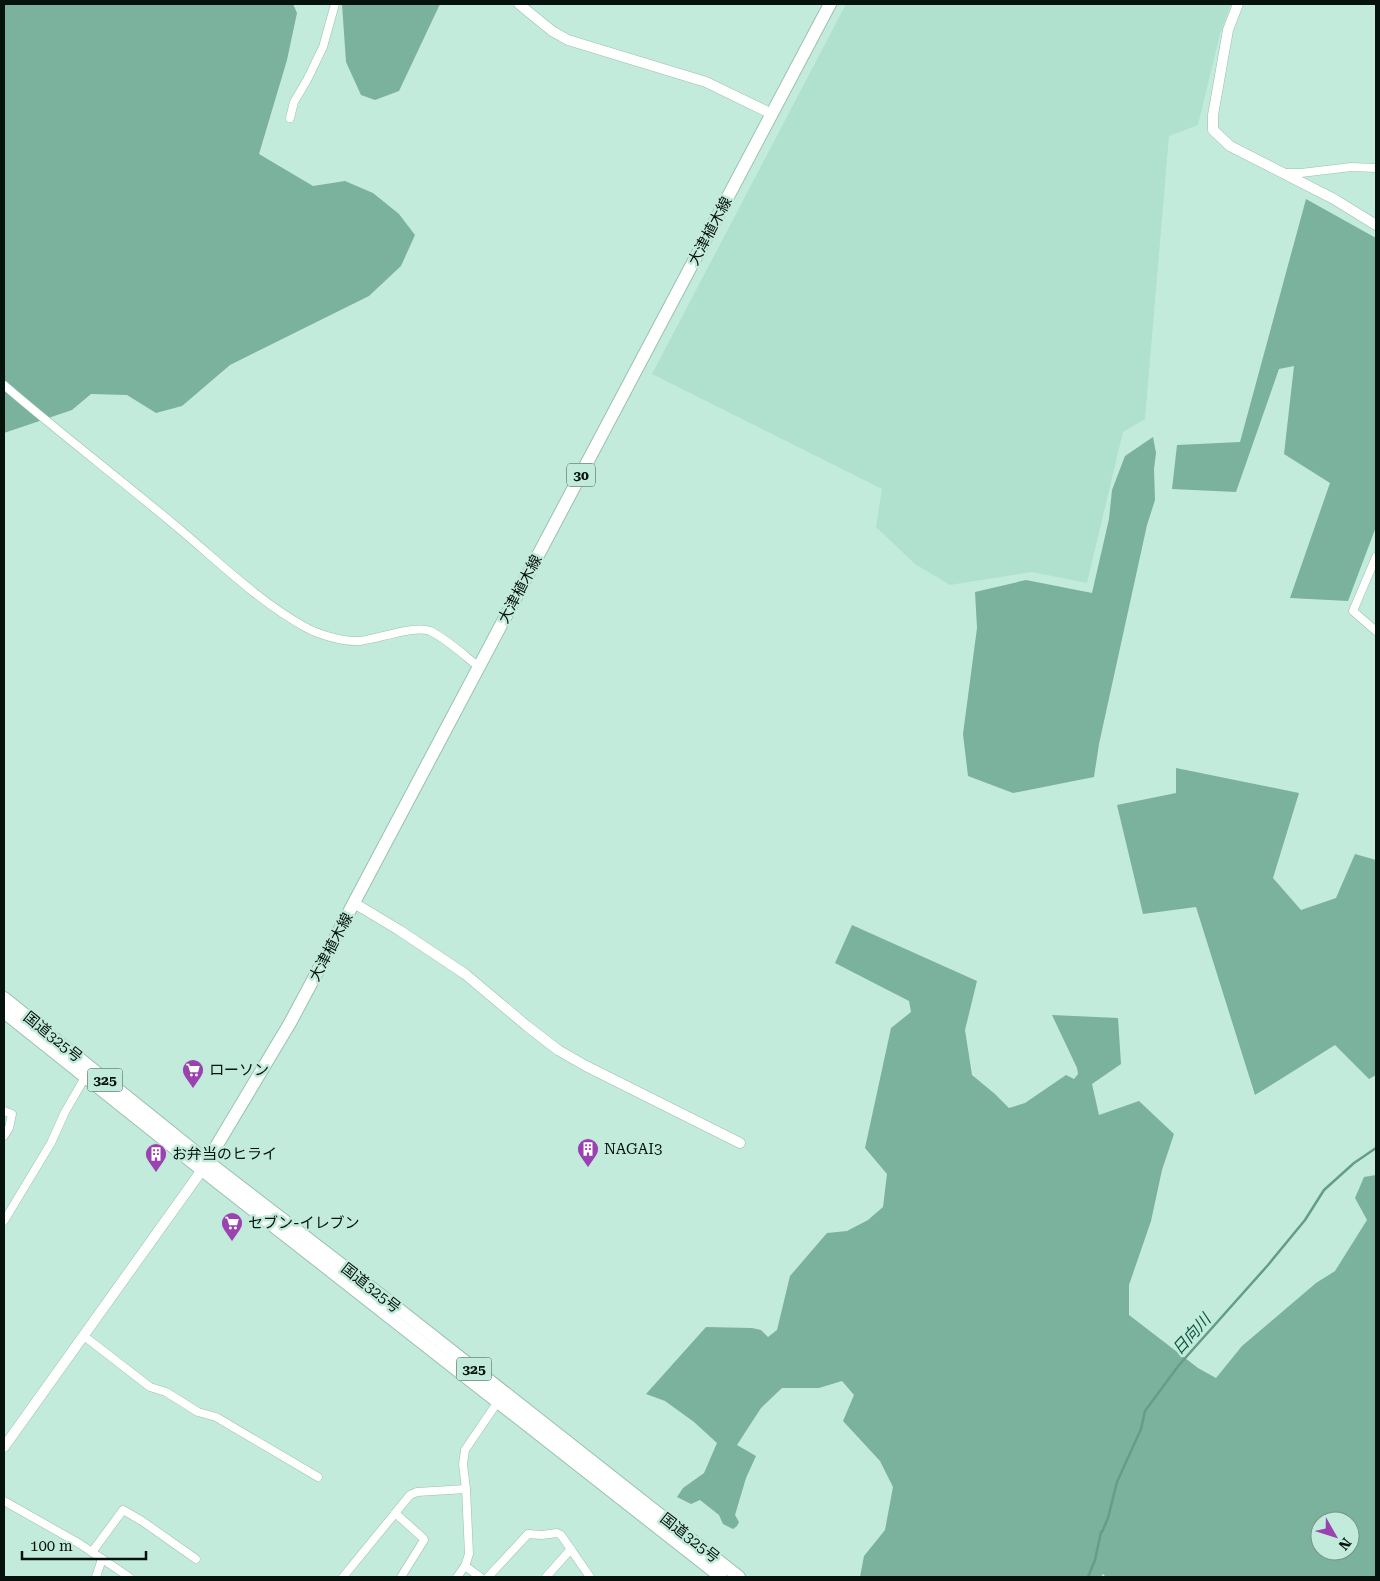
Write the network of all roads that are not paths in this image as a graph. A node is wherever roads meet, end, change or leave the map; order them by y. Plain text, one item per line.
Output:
1 (335, 4) edge
2 (519, 4) edge
3 (830, 4) edge
4 (1238, 4) edge
5 (772, 114) junction
6 (290, 118) dead end
7 (1376, 168) edge
8 (1282, 173) junction
9 (1376, 225) edge
10 (4, 385) edge
11 (1376, 558) edge
12 (1376, 631) edge
13 (480, 667) junction
14 (354, 903) junction
15 (4, 998) edge
16 (10, 1016) edge
17 (88, 1072) junction
18 (4, 1112) edge
19 (4, 1136) edge
20 (740, 1143) dead end
21 (205, 1166) junction
22 (4, 1221) edge
23 (84, 1336) junction
24 (502, 1397) junction
25 (4, 1447) edge
26 (318, 1477) dead end
27 (466, 1489) junction
28 (4, 1501) edge
29 (395, 1514) junction
30 (571, 1549) junction
31 (92, 1552) junction
32 (196, 1558) dead end
33 (102, 1559) junction
34 (465, 1566) junction
35 (96, 1577) edge
36 (129, 1577) edge
37 (343, 1577) edge
38 (401, 1577) edge
39 (458, 1577) edge
40 (480, 1577) edge
41 (488, 1577) edge
42 (546, 1577) edge
43 (590, 1577) edge
44 (721, 1577) edge
45 (739, 1577) edge

1 - 6 street
2 - 5 street
3 - 5 main road, 大津植木線 / 30
4 - 8 street
5 - 13 main road, 大津植木線 / 30
7 - 8 street
8 - 9 street
10 - 13 street
11 - 12 street
13 - 14 main road, 大津植木線 / 30
14 - 20 street
14 - 21 main road, 大津植木線 / 30
15 - 16 main road, 国道325号 / 325
16 - 17 main road, 国道325号 / 325
17 - 21 main road, 国道325号 / 325
17 - 22 street
18 - 19 street
21 - 23 street
21 - 24 main road, 国道325号 / 325
23 - 25 street
23 - 26 street
24 - 27 street
24 - 44 main road, 国道325号 / 325
24 - 45 main road, 国道325号 / 325
27 - 29 street
27 - 34 street
28 - 31 street
29 - 37 street
29 - 38 street
30 - 41 street
30 - 42 street
30 - 43 street
31 - 32 street
31 - 33 street
33 - 35 street
33 - 36 street
34 - 39 street
34 - 40 street

